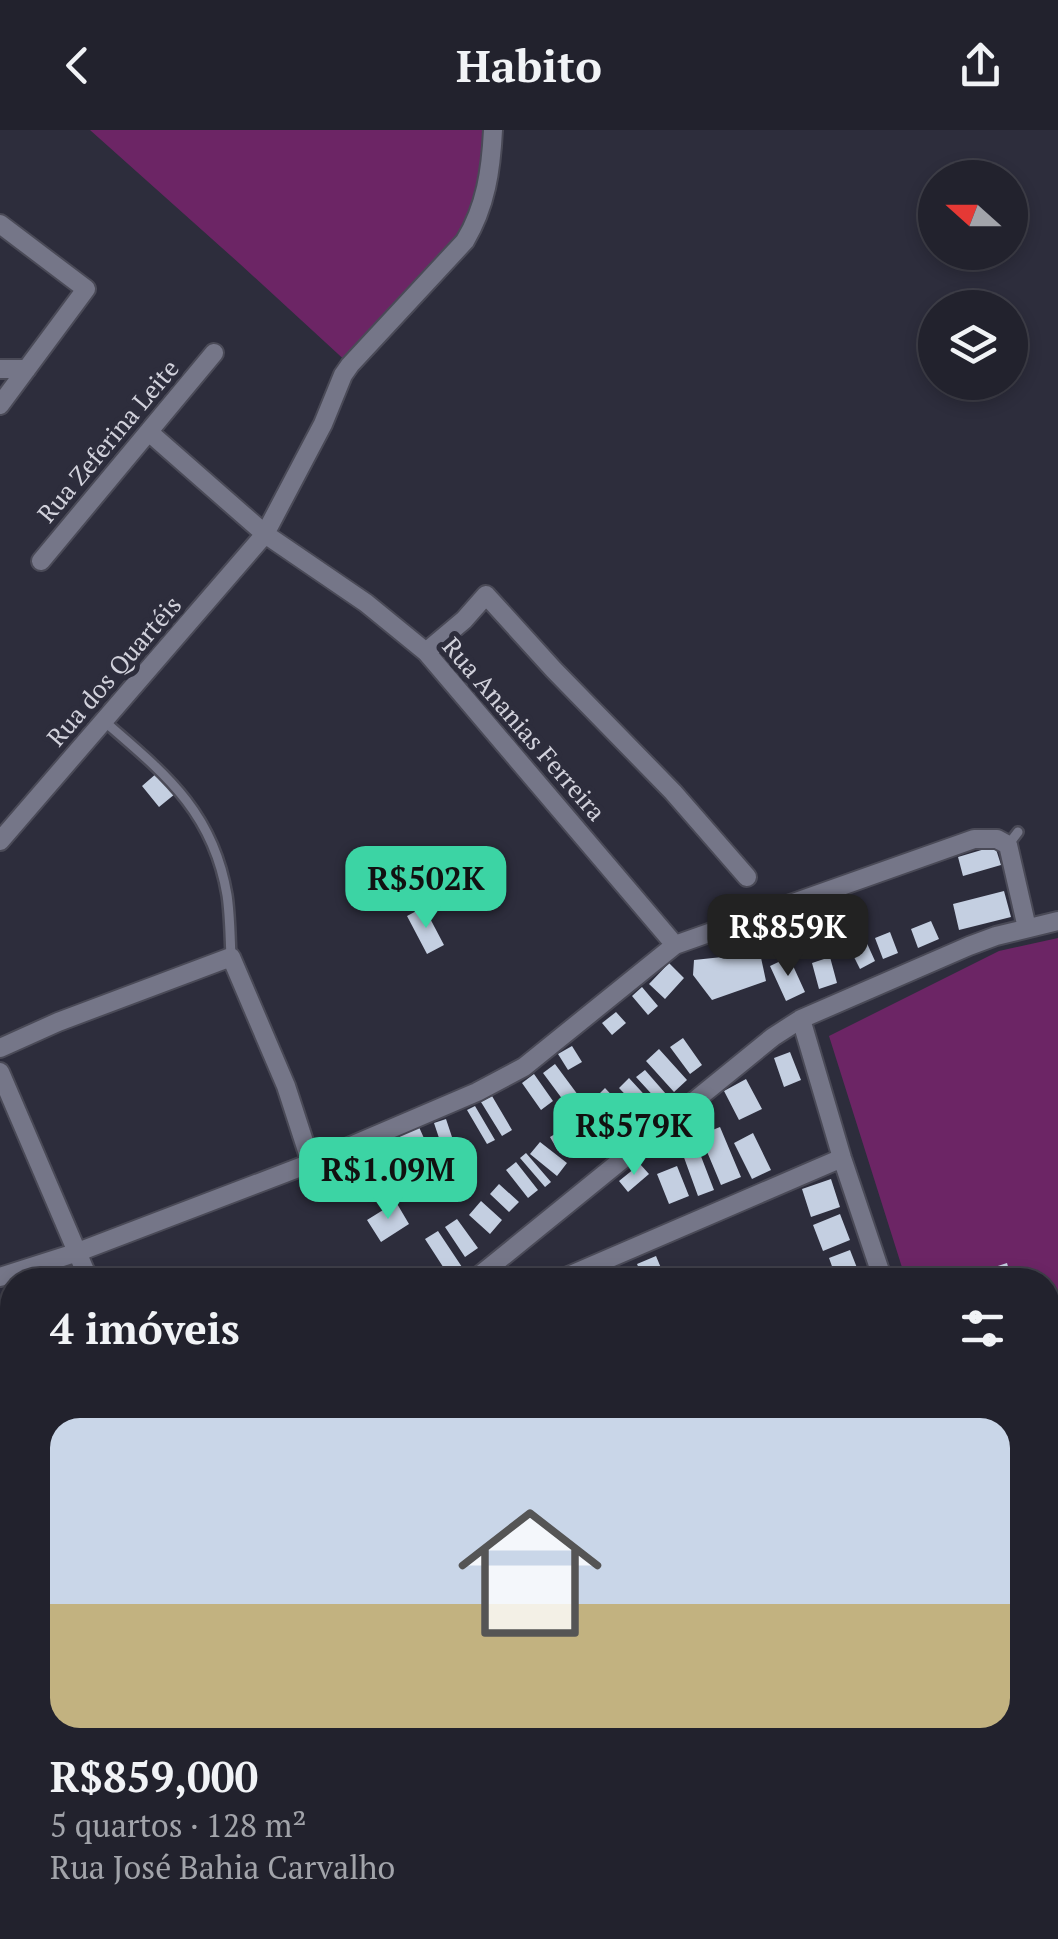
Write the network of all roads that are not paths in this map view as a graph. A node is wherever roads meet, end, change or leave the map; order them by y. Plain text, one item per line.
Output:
1 (493, 130) edge
2 (0, 224) edge
3 (214, 353) dead end
4 (0, 369) edge
5 (27, 369) junction
6 (0, 405) edge
7 (150, 433) junction
8 (266, 534) junction
9 (41, 561) dead end
10 (426, 652) junction
11 (104, 721) junction
12 (0, 840) edge
13 (746, 876) dead end
14 (1058, 921) edge
15 (1027, 928) junction
16 (675, 945) junction
17 (231, 957) junction
18 (800, 1019) junction
19 (0, 1048) edge
20 (0, 1072) edge
21 (842, 1158) junction
22 (312, 1162) junction
23 (78, 1252) junction
24 (28, 1268) edge
25 (85, 1268) edge
26 (489, 1268) edge
27 (587, 1268) edge
28 (879, 1268) edge

1 - 8 street, Rua dos Quartéis
2 - 5 street
3 - 7 street, Rua Zeferina Leite
4 - 5 street
5 - 6 street
7 - 8 street, Rua Ananias Ferreira
7 - 9 street, Rua Zeferina Leite
8 - 10 street, Rua Ananias Ferreira
8 - 11 street, Rua dos Quartéis
10 - 13 street
10 - 16 street, Rua Ananias Ferreira
11 - 12 street, Rua dos Quartéis
11 - 17 lane
14 - 15 street
15 - 16 street
15 - 18 street
16 - 22 street
17 - 19 street
17 - 22 street
18 - 21 street
18 - 26 street
20 - 23 street
21 - 27 street
21 - 28 street
22 - 23 street
23 - 24 street
23 - 25 street

